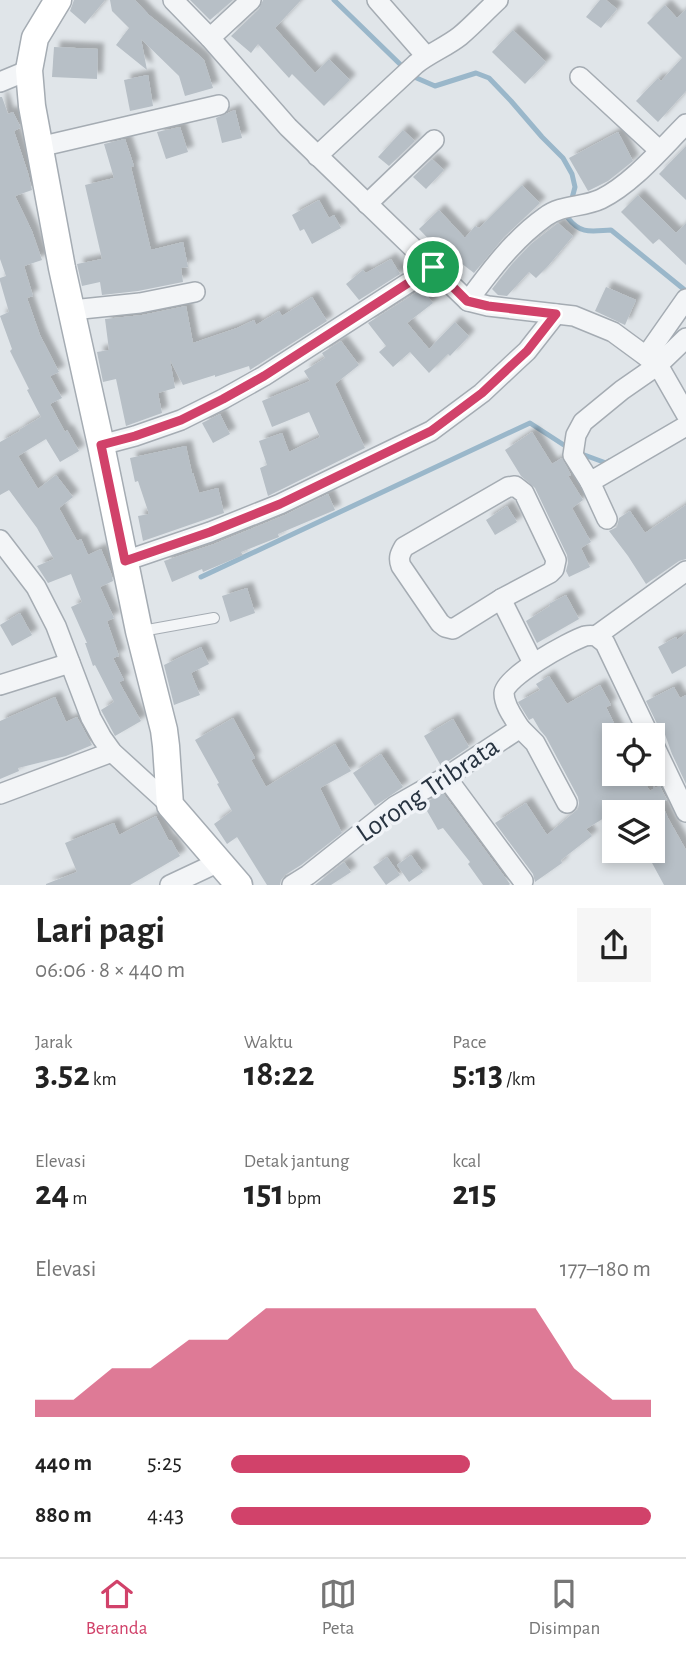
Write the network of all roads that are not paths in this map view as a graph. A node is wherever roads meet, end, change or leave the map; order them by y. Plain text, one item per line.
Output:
1 (58, 0) edge
2 (173, 0) edge
3 (251, 0) edge
4 (498, 0) edge
5 (381, 1) edge
6 (210, 38) junction
7 (421, 60) junction
8 (29, 71) junction
9 (580, 78) dead end
10 (0, 82) edge
11 (219, 105) dead end
12 (686, 124) edge
13 (434, 140) dead end
14 (39, 147) junction
15 (659, 150) junction
16 (317, 156) junction
17 (368, 204) junction
18 (433, 267) junction
19 (195, 292) dead end
20 (467, 301) junction
21 (685, 301) edge
22 (72, 310) junction
23 (556, 314) junction
24 (686, 338) edge
25 (652, 360) junction
26 (686, 414) edge
27 (686, 426) edge
28 (101, 445) junction
29 (590, 482) junction
30 (607, 519) dead end
31 (0, 540) edge
32 (125, 561) junction
33 (686, 571) edge
34 (501, 599) junction
35 (214, 618) dead end
36 (139, 631) junction
37 (596, 636) junction
38 (70, 663) junction
39 (533, 663) junction
40 (0, 685) edge
41 (643, 723) edge
42 (520, 728) junction
43 (112, 752) junction
44 (665, 768) edge
45 (446, 777) junction
46 (0, 794) edge
47 (566, 803) dead end
48 (170, 805) junction
49 (686, 813) edge
50 (219, 862) junction
51 (523, 881) dead end
52 (170, 885) edge
53 (239, 885) edge
54 (292, 885) edge

1 - 8 street
2 - 6 street
3 - 6 street
4 - 7 street
5 - 7 street
6 - 16 street
7 - 16 street
8 - 10 street
8 - 14 street
9 - 15 street
11 - 14 street
12 - 15 street
13 - 17 street
14 - 22 street
15 - 20 street
16 - 17 street
17 - 18 street
18 - 20 street
18 - 28 street
19 - 22 street
20 - 23 street
21 - 25 street
22 - 28 street
23 - 25 street
23 - 32 street
24 - 25 street
25 - 26 street
25 - 29 street
27 - 29 street
28 - 32 street
29 - 30 street
31 - 38 street
32 - 36 street
33 - 37 street, Lorong Tribrata
34 - 34 street
34 - 39 street
35 - 36 lane
36 - 48 street
37 - 39 street, Lorong Tribrata
37 - 41 street
38 - 40 street
38 - 43 street
39 - 42 street, Lorong Tribrata
42 - 45 street, Lorong Tribrata
42 - 47 street
43 - 46 street
43 - 48 street
44 - 49 street
45 - 51 street
45 - 54 street, Lorong Tribrata
48 - 50 street
50 - 52 street
50 - 53 street

